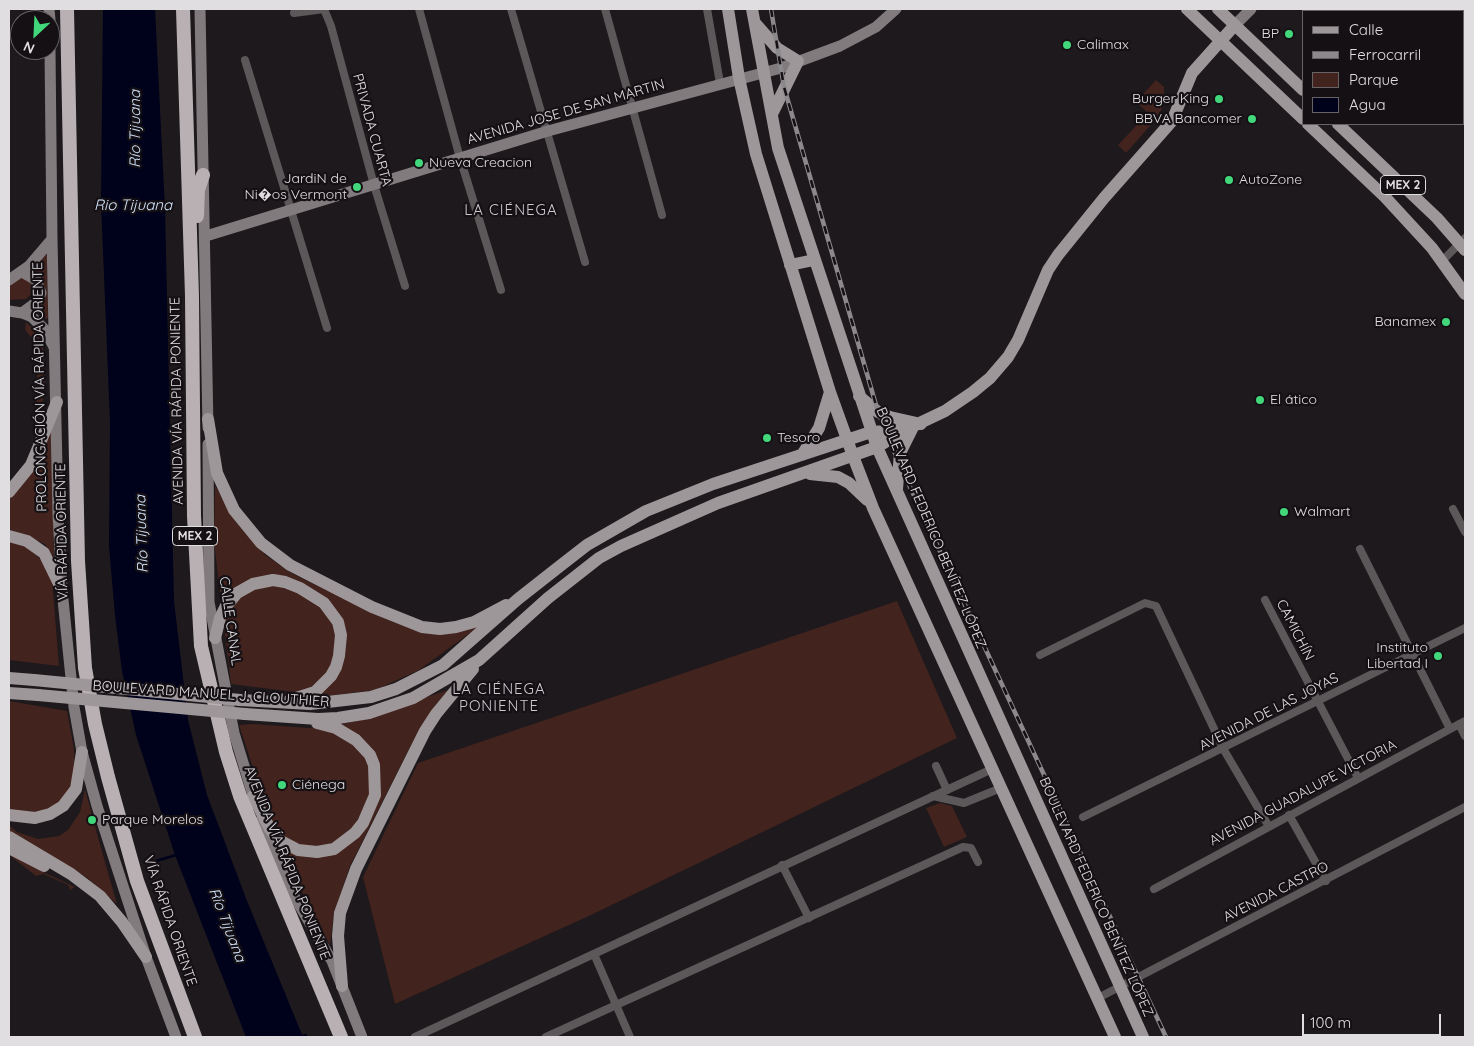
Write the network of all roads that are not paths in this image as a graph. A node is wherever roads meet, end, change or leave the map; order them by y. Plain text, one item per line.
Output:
1 (67, 9) edge
2 (183, 9) edge
3 (200, 9) edge
4 (324, 9) edge
5 (419, 9) edge
6 (511, 9) edge
7 (605, 9) edge
8 (707, 9) edge
9 (728, 9) edge
10 (752, 9) edge
11 (896, 9) edge
12 (1187, 9) edge
13 (1218, 9) edge
14 (1251, 9) edge
15 (294, 13) dead end
16 (755, 23) junction
17 (1234, 26) junction
18 (1221, 40) junction
19 (50, 60) edge
20 (245, 60) dead end
21 (798, 61) junction
22 (763, 72) junction
23 (739, 78) junction
24 (720, 83) junction
25 (1302, 89) edge
26 (632, 108) junction
27 (772, 114) junction
28 (1302, 118) edge
29 (1309, 125) edge
30 (1339, 125) edge
31 (548, 131) junction
32 (460, 158) junction
33 (203, 176) junction
34 (374, 185) junction
35 (290, 211) junction
36 (662, 215) dead end
37 (206, 236) junction
38 (52, 239) junction
39 (1464, 244) edge
40 (814, 260) junction
41 (1443, 260) junction
42 (584, 262) dead end
43 (790, 266) junction
44 (22, 272) junction
45 (9, 280) edge
46 (405, 286) dead end
47 (501, 290) dead end
48 (1465, 294) edge
49 (192, 296) junction
50 (9, 312) edge
51 (22, 313) junction
52 (327, 328) dead end
53 (55, 351) junction
54 (830, 392) junction
55 (858, 396) junction
56 (57, 402) junction
57 (208, 419) junction
58 (913, 427) junction
59 (871, 432) junction
60 (847, 441) junction
61 (877, 447) junction
62 (802, 455) junction
63 (853, 456) junction
64 (805, 473) junction
65 (9, 492) edge
66 (898, 497) junction
67 (873, 508) junction
68 (1453, 509) dead end
69 (1465, 532) edge
70 (9, 536) edge
71 (1360, 549) dead end
72 (62, 590) junction
73 (518, 599) junction
74 (1265, 600) dead end
75 (1465, 628) edge
76 (215, 638) junction
77 (1412, 654) junction
78 (1040, 655) dead end
79 (479, 660) junction
80 (9, 678) edge
81 (9, 693) edge
82 (279, 702) junction
83 (1318, 703) junction
84 (296, 718) junction
85 (1462, 722) edge
86 (1450, 729) junction
87 (1465, 736) edge
88 (1224, 750) junction
89 (82, 752) junction
90 (936, 766) dead end
91 (992, 769) junction
92 (1358, 778) junction
93 (1001, 788) junction
94 (947, 790) junction
95 (254, 796) junction
96 (933, 796) junction
97 (1465, 807) edge
98 (1289, 814) junction
99 (9, 815) edge
100 (1083, 817) dead end
101 (1268, 825) junction
102 (9, 837) edge
103 (9, 848) edge
104 (978, 862) dead end
105 (782, 865) junction
106 (71, 874) junction
107 (1326, 881) junction
108 (1154, 889) dead end
109 (809, 918) junction
110 (594, 954) junction
111 (146, 957) junction
112 (342, 986) junction
113 (1120, 987) junction
114 (321, 989) junction
115 (1098, 998) junction
116 (616, 1006) junction
117 (176, 1037) edge
118 (195, 1037) edge
119 (341, 1037) edge
120 (348, 1037) edge
121 (362, 1037) edge
122 (415, 1037) edge
123 (546, 1037) edge
124 (630, 1037) edge
125 (1115, 1037) edge
126 (1143, 1037) edge

1 - 118 highway, VÍA RÁPIDA ORIENTE
2 - 49 highway, AVENIDA VÍA RÁPIDA PONIENTE / MEX 2
3 - 33 main road, CALLE CANAL
4 - 15 street, PRIVADA CUARTA
4 - 34 street, PRIVADA CUARTA
5 - 32 street
6 - 31 street
7 - 26 street
8 - 24 street
9 - 23 main road
10 - 16 main road, BOULEVARD FEDERICO BENÍTEZ LÓPEZ
11 - 21 main road, AVENIDA JOSE DE SAN MARTIN
12 - 18 main road
13 - 17 main road
14 - 17 main road
16 - 21 main road
16 - 22 main road, BOULEVARD FEDERICO BENÍTEZ LÓPEZ
17 - 18 main road, BOULEVARD MANUEL J. CLOUTHIER
17 - 25 main road
18 - 28 main road
18 - 58 main road, BOULEVARD MANUEL J. CLOUTHIER
19 - 38 main road, PROLONGACIÓN VÍA RÁPIDA ORIENTE
20 - 35 street
21 - 22 main road, AVENIDA JOSE DE SAN MARTIN
21 - 27 main road
22 - 23 main road, AVENIDA JOSE DE SAN MARTIN
22 - 27 main road, BOULEVARD FEDERICO BENÍTEZ LÓPEZ
23 - 24 main road, AVENIDA JOSE DE SAN MARTIN
23 - 43 main road
24 - 26 main road, AVENIDA JOSE DE SAN MARTIN
26 - 31 main road, AVENIDA JOSE DE SAN MARTIN
26 - 36 street
27 - 40 main road, BOULEVARD FEDERICO BENÍTEZ LÓPEZ
29 - 41 main road, MEX 2
30 - 39 main road, MEX 2
31 - 32 main road, AVENIDA JOSE DE SAN MARTIN
31 - 42 street
32 - 34 main road, AVENIDA JOSE DE SAN MARTIN
32 - 47 street
33 - 37 main road, CALLE CANAL
33 - 49 highway
34 - 35 main road, AVENIDA JOSE DE SAN MARTIN
34 - 46 street, PRIVADA CUARTA
35 - 37 main road, AVENIDA JOSE DE SAN MARTIN
35 - 52 street
37 - 57 main road, CALLE CANAL
38 - 44 main road
38 - 53 main road, PROLONGACIÓN VÍA RÁPIDA ORIENTE
39 - 41 street
40 - 43 main road
40 - 55 main road, BOULEVARD FEDERICO BENÍTEZ LÓPEZ
41 - 48 main road, MEX 2
43 - 54 main road
44 - 45 main road
44 - 51 main road
49 - 114 highway, AVENIDA VÍA RÁPIDA PONIENTE / MEX 2
50 - 51 main road
51 - 53 main road
53 - 56 main road, PROLONGACIÓN VÍA RÁPIDA ORIENTE
54 - 60 main road
54 - 62 main road
55 - 58 main road
55 - 59 main road, BOULEVARD FEDERICO BENÍTEZ LÓPEZ
56 - 65 main road
56 - 72 main road, PROLONGACIÓN VÍA RÁPIDA ORIENTE
57 - 73 main road
57 - 76 main road, CALLE CANAL
58 - 59 main road, BOULEVARD MANUEL J. CLOUTHIER
58 - 61 main road, BOULEVARD MANUEL J. CLOUTHIER
58 - 66 main road
59 - 60 main road, BOULEVARD MANUEL J. CLOUTHIER
59 - 61 main road, BOULEVARD FEDERICO BENÍTEZ LÓPEZ
60 - 62 main road, BOULEVARD MANUEL J. CLOUTHIER
60 - 63 main road
61 - 63 main road, BOULEVARD MANUEL J. CLOUTHIER
61 - 66 main road, BOULEVARD FEDERICO BENÍTEZ LÓPEZ
62 - 73 main road, BOULEVARD MANUEL J. CLOUTHIER
63 - 64 main road, BOULEVARD MANUEL J. CLOUTHIER
63 - 67 main road
64 - 67 main road
64 - 79 main road, BOULEVARD MANUEL J. CLOUTHIER
66 - 113 main road, BOULEVARD FEDERICO BENÍTEZ LÓPEZ
67 - 91 main road
68 - 69 street
70 - 72 main road
71 - 77 street
72 - 89 main road, PROLONGACIÓN VÍA RÁPIDA ORIENTE
73 - 82 main road, BOULEVARD MANUEL J. CLOUTHIER
74 - 83 street, CAMICHÍN
75 - 77 street, AVENIDA DE LAS JOYAS
76 - 82 main road
76 - 95 main road, CALLE CANAL
77 - 83 street, AVENIDA DE LAS JOYAS
77 - 86 street
78 - 88 street
79 - 84 main road, BOULEVARD MANUEL J. CLOUTHIER
79 - 112 main road
80 - 82 main road, BOULEVARD MANUEL J. CLOUTHIER, bridge
81 - 84 main road, BOULEVARD MANUEL J. CLOUTHIER, bridge
83 - 88 street, AVENIDA DE LAS JOYAS
83 - 92 street, CAMICHÍN
84 - 95 main road
85 - 86 street, AVENIDA GUADALUPE VICTORIA
85 - 87 street
86 - 92 street, AVENIDA GUADALUPE VICTORIA
88 - 100 street, AVENIDA DE LAS JOYAS
88 - 101 street
89 - 99 main road
89 - 111 main road, PROLONGACIÓN VÍA RÁPIDA ORIENTE
90 - 94 street
91 - 93 main road
91 - 94 street
92 - 98 street, AVENIDA GUADALUPE VICTORIA
93 - 96 street
93 - 115 main road
94 - 96 street
95 - 112 main road, CALLE CANAL
96 - 105 street
97 - 107 street, AVENIDA CASTRO
98 - 101 street, AVENIDA GUADALUPE VICTORIA
98 - 107 street
101 - 108 street, AVENIDA GUADALUPE VICTORIA
102 - 106 main road
103 - 106 main road
104 - 109 street
105 - 109 street
105 - 110 street
106 - 111 main road
107 - 113 street, AVENIDA CASTRO
109 - 116 street
110 - 116 street
110 - 122 street
111 - 117 main road, PROLONGACIÓN VÍA RÁPIDA ORIENTE
112 - 121 main road, CALLE CANAL
113 - 115 street, AVENIDA CASTRO
113 - 126 main road, BOULEVARD FEDERICO BENÍTEZ LÓPEZ
114 - 119 highway, AVENIDA VÍA RÁPIDA PONIENTE / MEX 2
114 - 120 highway
115 - 125 main road
116 - 123 street
116 - 124 street

